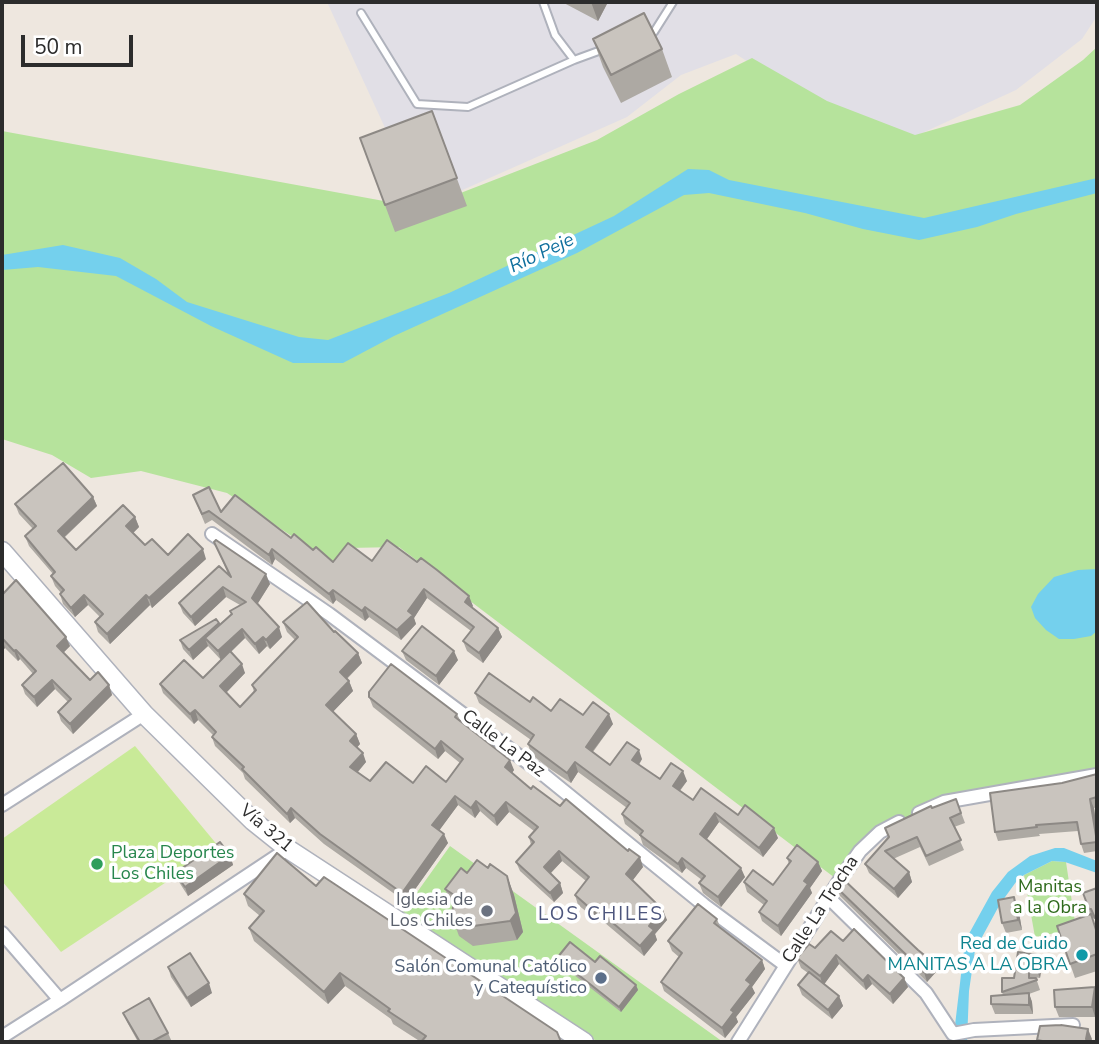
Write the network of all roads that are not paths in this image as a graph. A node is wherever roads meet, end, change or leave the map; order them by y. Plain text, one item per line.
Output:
1 (543, 2) edge
2 (673, 2) edge
3 (361, 13) dead end
4 (642, 36) edge
5 (608, 48) edge
6 (574, 60) junction
7 (212, 534) dead end
8 (2, 551) edge
9 (144, 714) junction
10 (1097, 775) edge
11 (2, 804) edge
12 (288, 849) junction
13 (829, 898) junction
14 (2, 933) edge
15 (785, 965) junction
16 (60, 1000) junction
17 (1073, 1025) edge
18 (2, 1037) edge
19 (584, 1042) edge
20 (738, 1042) edge

1 - 6 lane
2 - 4 lane
3 - 6 lane
5 - 6 lane
7 - 15 street, Calle La Paz
8 - 9 street, Vía 321
9 - 11 street
9 - 12 street, Vía 321
10 - 13 street, Calle La Trocha
12 - 16 street
12 - 19 street, Vía 321
13 - 15 street, Calle La Trocha
13 - 17 street
14 - 16 street
15 - 20 street, Calle La Trocha
16 - 18 street

